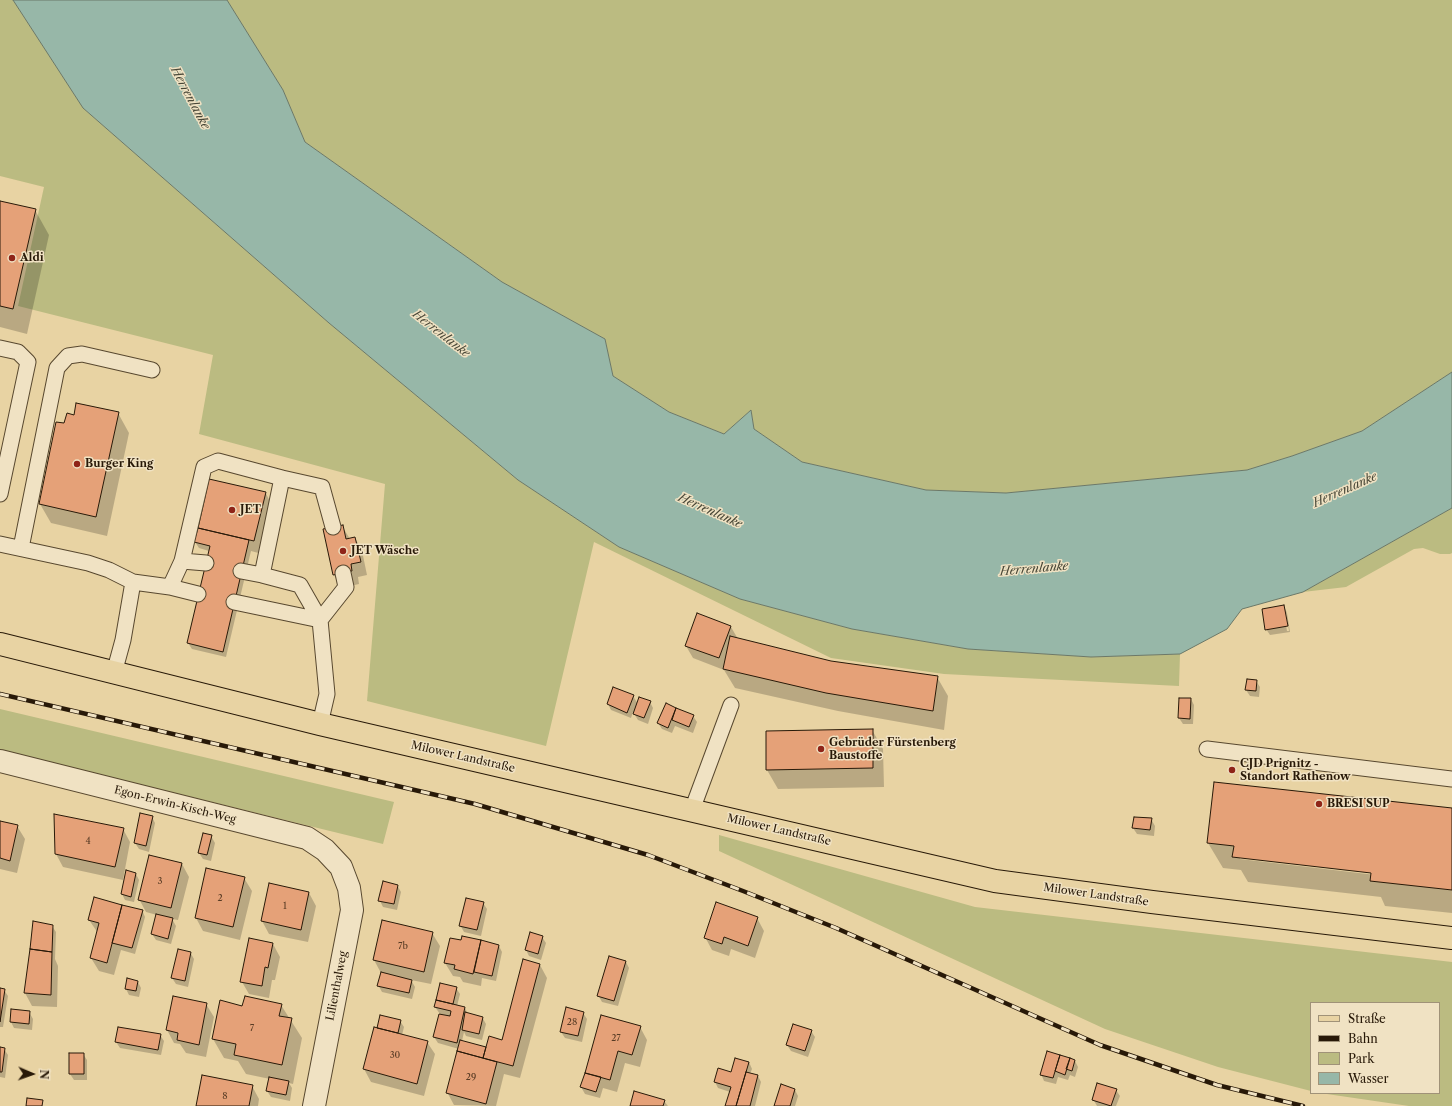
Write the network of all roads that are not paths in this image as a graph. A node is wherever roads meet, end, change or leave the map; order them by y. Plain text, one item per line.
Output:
1 (0, 348) edge
2 (152, 370) dead end
3 (282, 478) junction
4 (0, 494) edge
5 (333, 527) dead end
6 (0, 544) edge
7 (20, 548) junction
8 (182, 560) junction
9 (206, 563) dead end
10 (242, 571) dead end
11 (343, 573) dead end
12 (262, 576) junction
13 (133, 582) junction
14 (170, 587) junction
15 (198, 594) dead end
16 (234, 602) dead end
17 (320, 620) junction
18 (0, 644) edge
19 (114, 673) junction
20 (731, 705) dead end
21 (320, 724) junction
22 (1207, 749) dead end
23 (0, 761) edge
24 (1452, 779) edge
25 (692, 810) junction
26 (341, 867) joint
27 (1452, 938) edge
28 (314, 1106) edge

1 - 4 lane
2 - 7 lane
3 - 5 lane
3 - 8 lane
3 - 12 lane
6 - 7 lane
7 - 13 lane
8 - 9 lane
8 - 14 lane
10 - 12 lane
11 - 17 lane
12 - 17 lane
13 - 14 lane
13 - 19 lane
14 - 15 lane
16 - 17 lane
17 - 21 lane
18 - 19 main road, Milower Landstraße
19 - 21 main road, Milower Landstraße
20 - 25 lane
21 - 25 main road, Milower Landstraße
22 - 24 lane
23 - 26 street, Egon-Erwin-Kisch-Weg
25 - 27 main road, Milower Landstraße
26 - 28 street, Lilienthalweg

